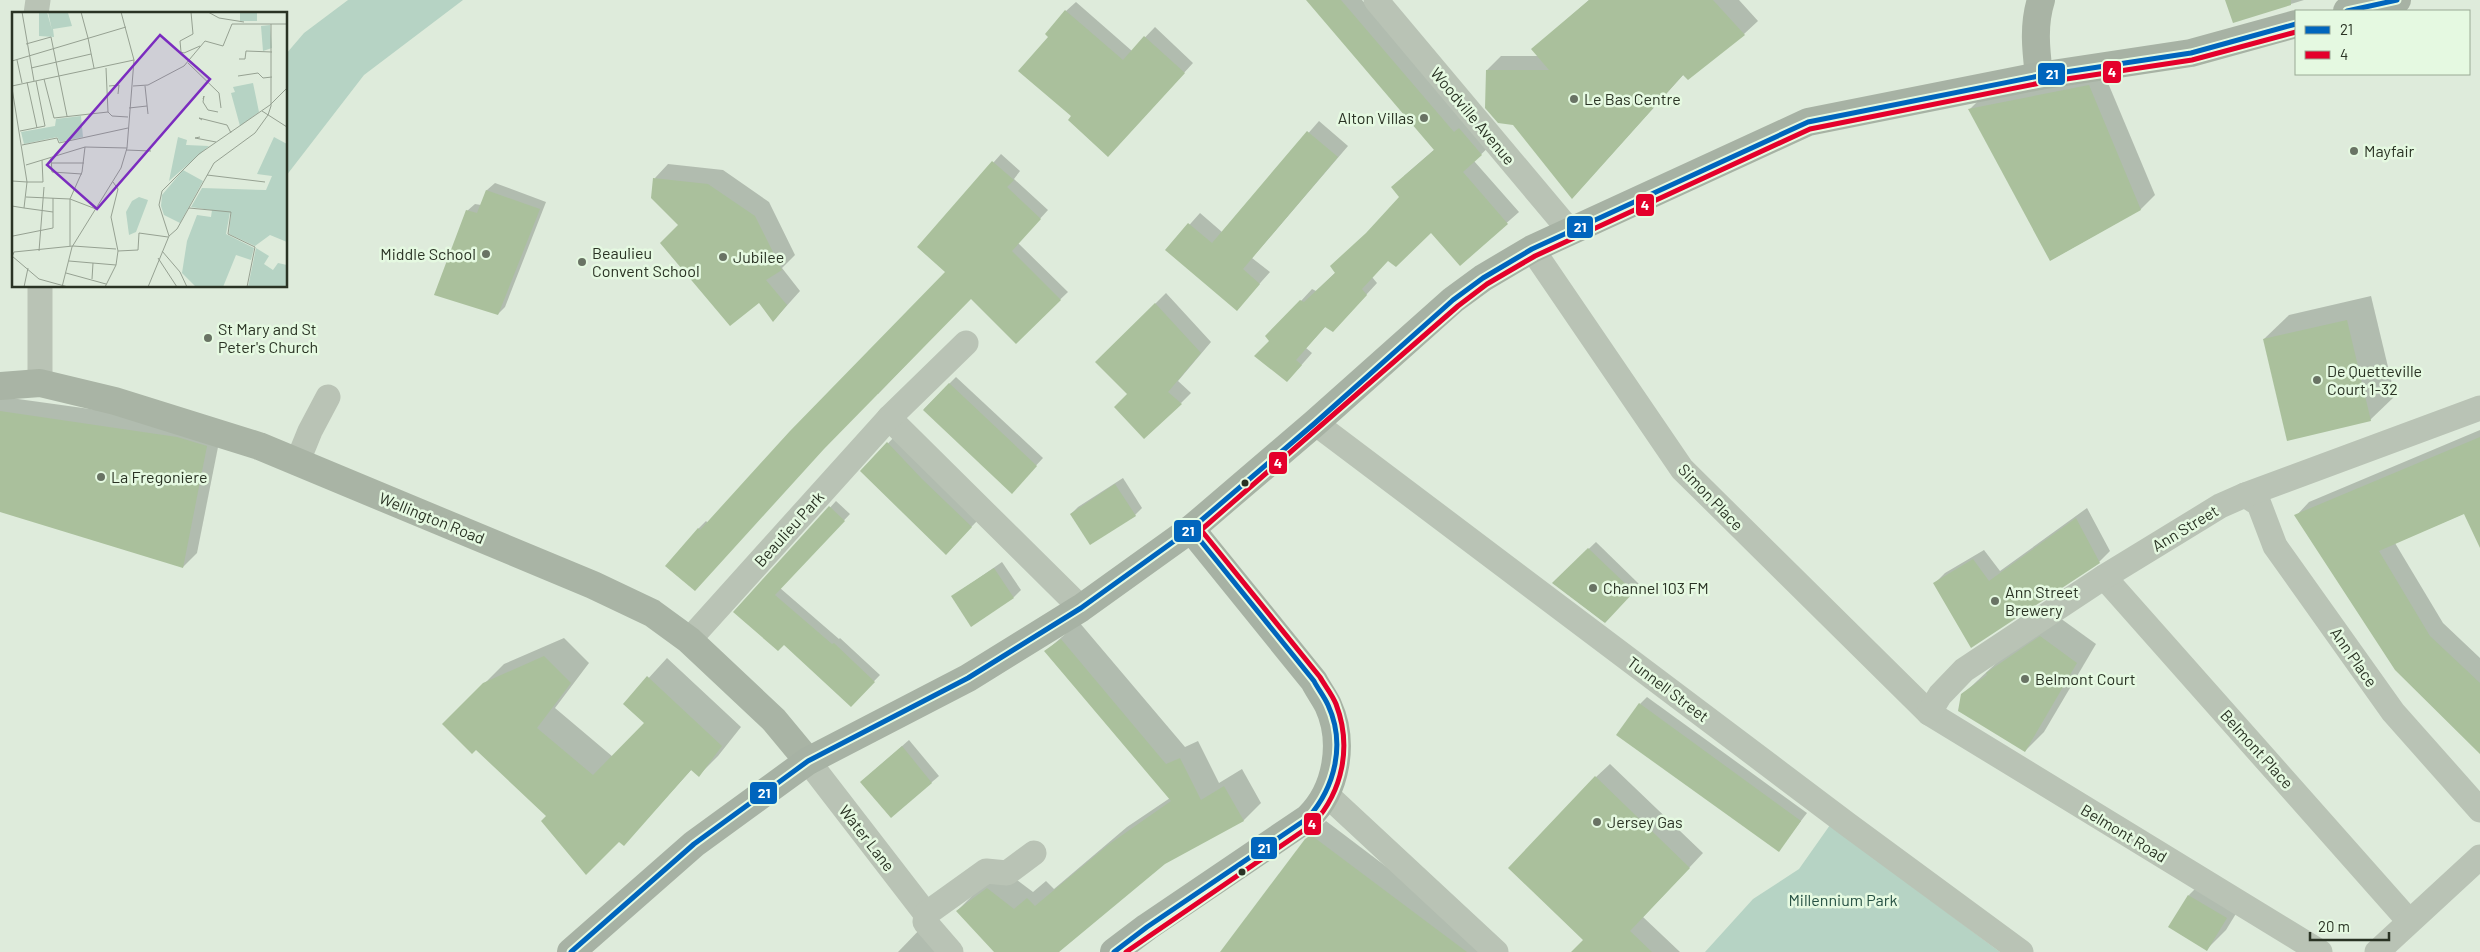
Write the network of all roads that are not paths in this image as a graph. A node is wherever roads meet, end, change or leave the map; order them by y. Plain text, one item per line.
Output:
1 (1376, 0) edge
2 (2042, 0) edge
3 (2397, 0) edge
4 (2352, 10) edge
5 (2295, 24) edge
6 (2039, 76) junction
7 (1570, 232) junction
8 (1532, 249) junction
9 (40, 288) edge
10 (966, 343) dead end
11 (40, 383) junction
12 (0, 386) edge
13 (328, 397) dead end
14 (2480, 408) edge
15 (889, 418) junction
16 (1315, 423) junction
17 (297, 463) junction
18 (2245, 495) junction
19 (1191, 529) junction
20 (2104, 577) junction
21 (1081, 608) junction
22 (689, 640) junction
23 (1929, 713) junction
24 (808, 761) junction
25 (1327, 795) junction
26 (2480, 810) edge
27 (1034, 853) dead end
28 (2480, 856) edge
29 (926, 914) junction
30 (2409, 921) junction
31 (571, 952) edge
32 (951, 952) edge
33 (1114, 952) edge
34 (1496, 952) edge
35 (2021, 952) edge
36 (2320, 952) edge
37 (2377, 952) edge

1 - 7 street, Woodville Avenue
2 - 6 main road
3 - 4 main road
5 - 6 main road
6 - 7 main road
7 - 8 main road
8 - 16 main road
8 - 23 street, Simon Place
9 - 11 street
10 - 15 street, Beaulieu Park
11 - 12 main road, Wellington Road
11 - 17 main road, Wellington Road
13 - 17 street
14 - 18 street, Ann Street
15 - 21 street
15 - 22 street, Beaulieu Park
16 - 19 main road
16 - 35 street, Tunnell Street
17 - 22 main road, Wellington Road
18 - 20 street, Ann Street
18 - 26 street, Ann Place
19 - 21 main road
19 - 25 main road
20 - 23 street, Ann Street
20 - 30 street, Belmont Place
21 - 24 main road
22 - 24 main road, Wellington Road
23 - 36 street, Belmont Road
24 - 29 street, Water Lane
24 - 31 main road
25 - 33 main road
25 - 34 street
27 - 29 street
28 - 30 street
29 - 32 street, Water Lane
30 - 37 street

